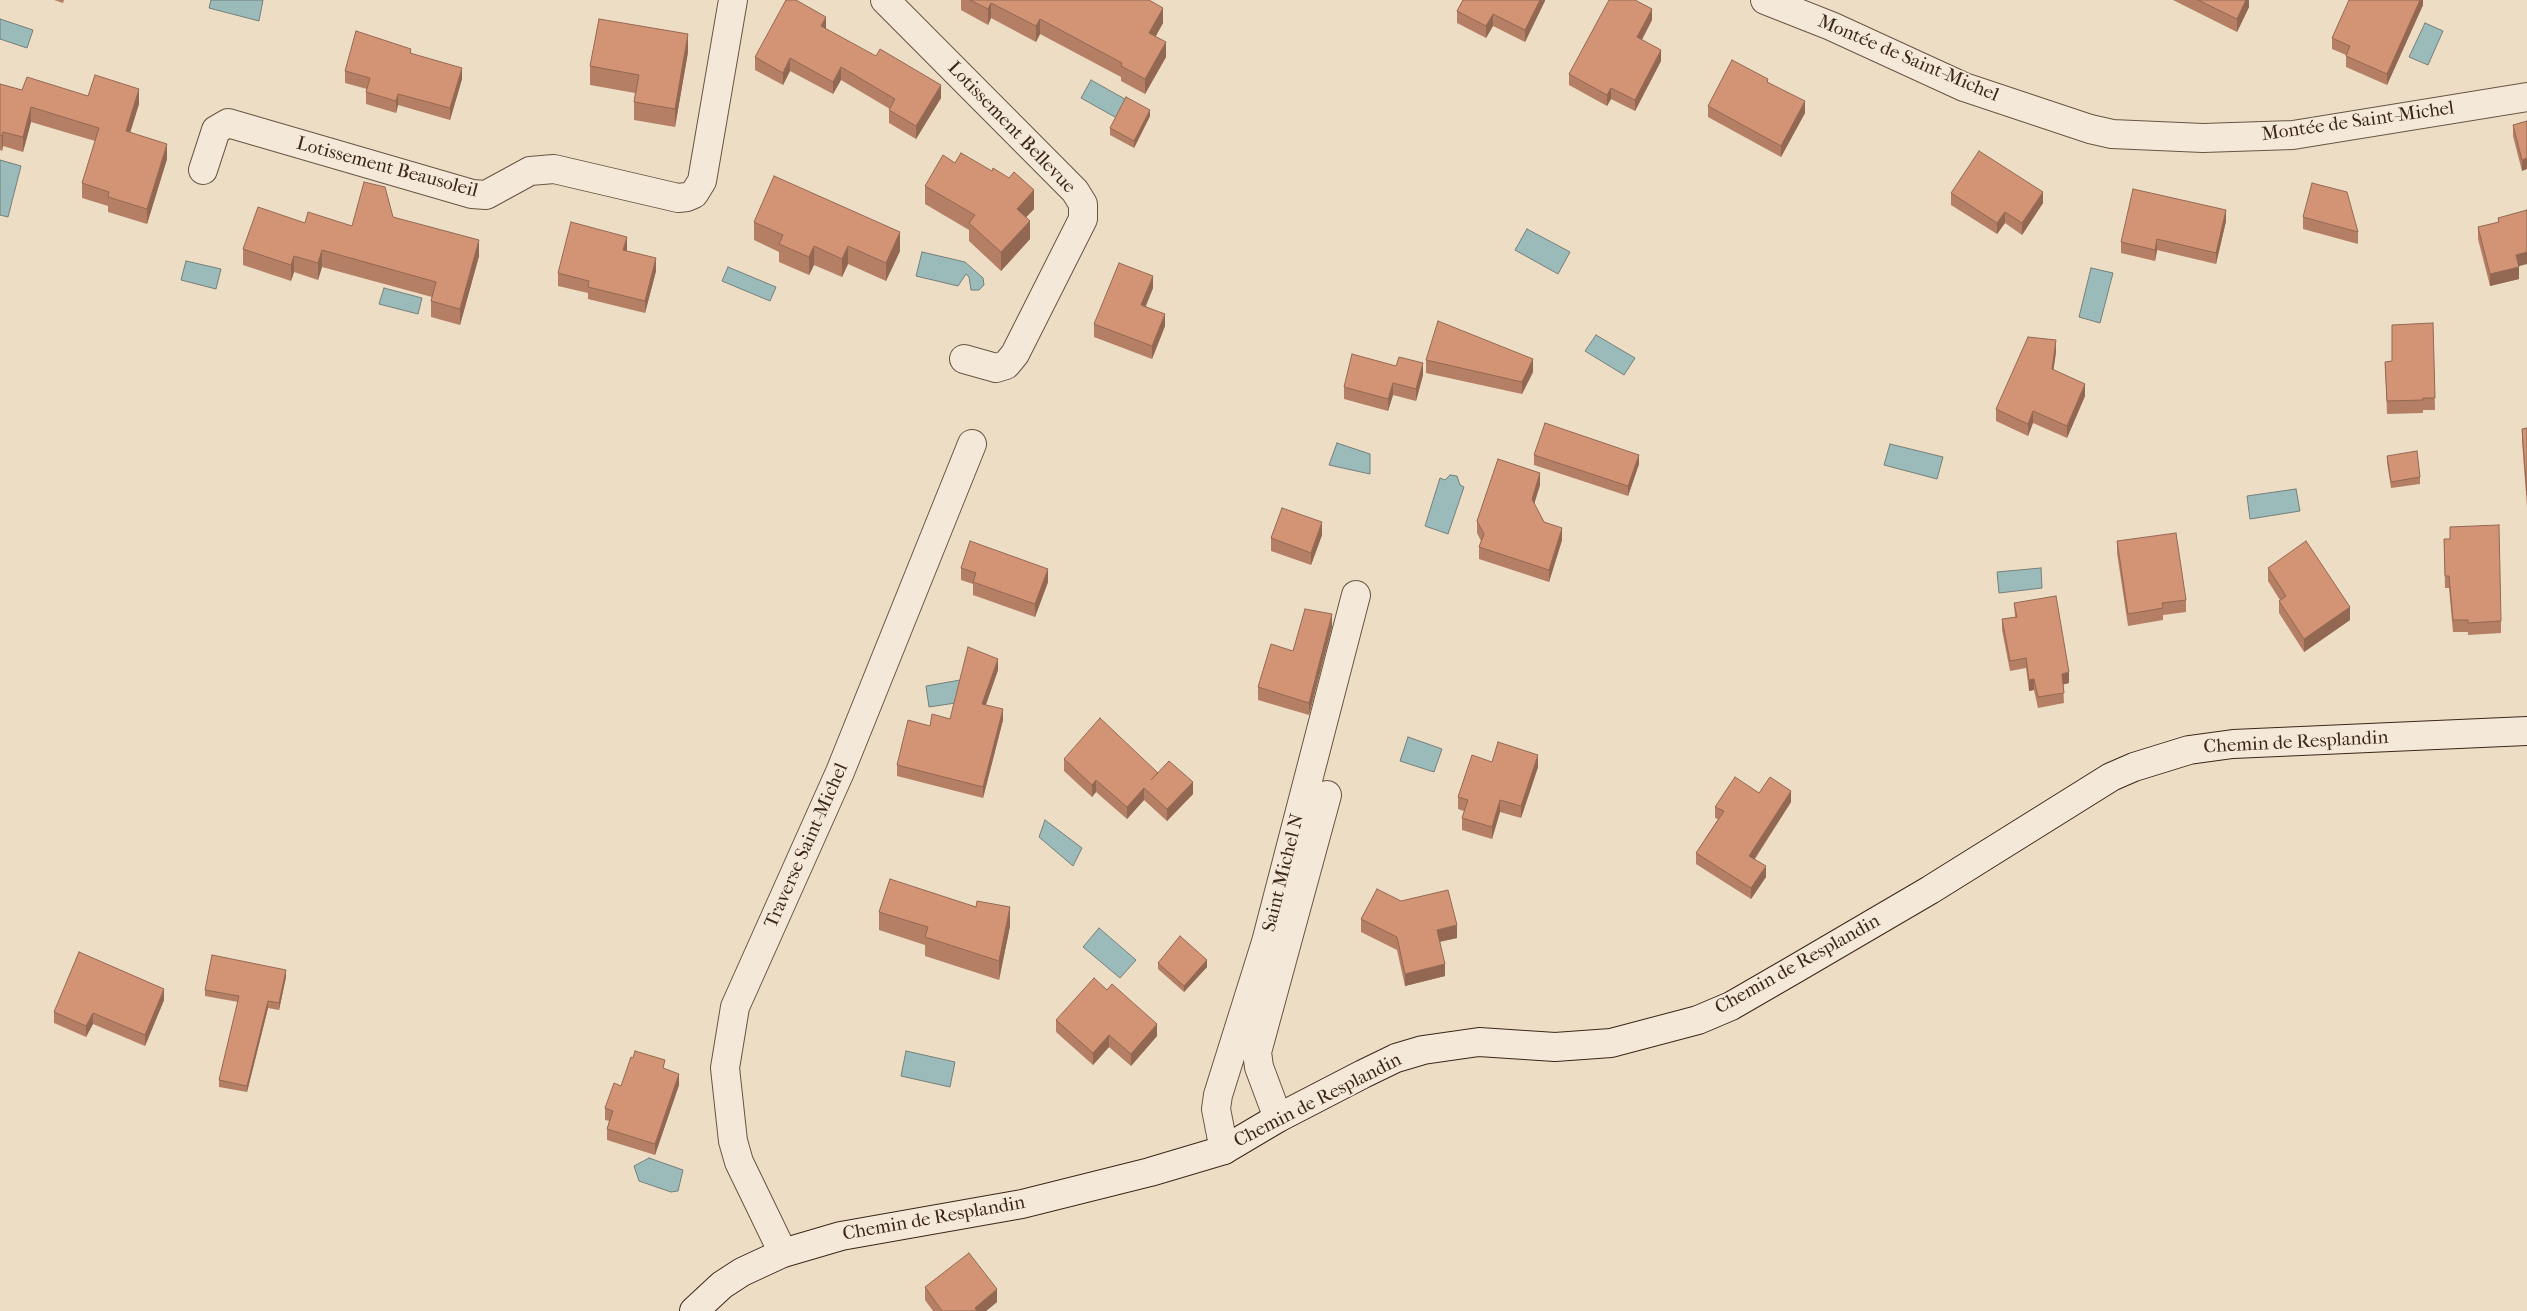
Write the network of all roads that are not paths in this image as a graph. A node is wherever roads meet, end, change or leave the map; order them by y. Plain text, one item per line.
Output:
1 (733, 0) edge
2 (885, 0) edge
3 (1765, 0) edge
4 (2527, 96) edge
5 (203, 170) dead end
6 (964, 359) dead end
7 (972, 444) dead end
8 (1356, 595) dead end
9 (2527, 731) edge
10 (1327, 795) dead end
11 (1278, 1118) junction
12 (1224, 1150) junction
13 (783, 1253) junction
14 (694, 1311) edge

1 - 5 street, Lotissement Beausoleil
2 - 6 street, Lotissement Bellevue
3 - 4 street, Montée de Saint-Michel
7 - 13 street, Traverse Saint-Michel
8 - 12 street, Saint Michel N
9 - 11 street, Chemin de Resplandin
10 - 11 street
11 - 12 street, Chemin de Resplandin
12 - 13 street, Chemin de Resplandin
13 - 14 street, Chemin de Resplandin

